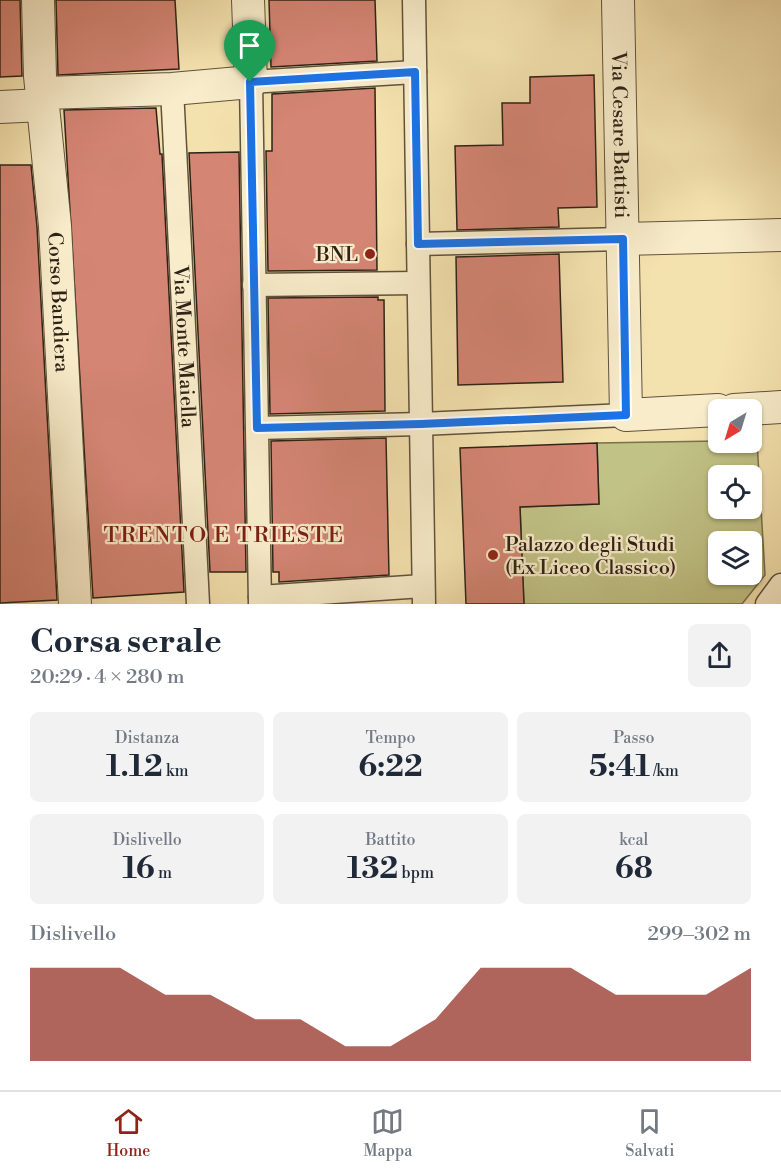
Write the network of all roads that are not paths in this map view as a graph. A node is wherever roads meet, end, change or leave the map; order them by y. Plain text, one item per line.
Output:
1 (38, 0) edge
2 (248, 0) edge
3 (414, 0) edge
4 (618, 0) edge
5 (415, 72) junction
6 (250, 82) junction
7 (172, 89) junction
8 (44, 99) junction
9 (0, 107) edge
10 (781, 235) edge
11 (623, 239) junction
12 (418, 244) junction
13 (417, 283) junction
14 (254, 285) junction
15 (781, 407) edge
16 (762, 408) edge
17 (708, 411) edge
18 (626, 415) junction
19 (421, 424) junction
20 (257, 428) junction
21 (781, 585) edge
22 (424, 595) edge
23 (260, 600) edge
24 (75, 604) edge
25 (198, 604) edge
26 (767, 604) edge

1 - 8 street, Corso Bandiera
2 - 6 street
3 - 5 street
4 - 11 street, Via Cesare Battisti
5 - 6 street
5 - 12 street
6 - 7 street
6 - 14 street
7 - 8 street
7 - 25 street, Via Monte Maiella
8 - 9 street
8 - 24 street, Corso Bandiera
10 - 11 street
11 - 12 street
11 - 18 street, Via Cesare Battisti
12 - 13 street
13 - 14 street
13 - 19 street
14 - 20 street
15 - 16 street
17 - 18 street
18 - 19 street
19 - 20 street
19 - 22 street
20 - 23 street
21 - 26 street
22 - 23 street

